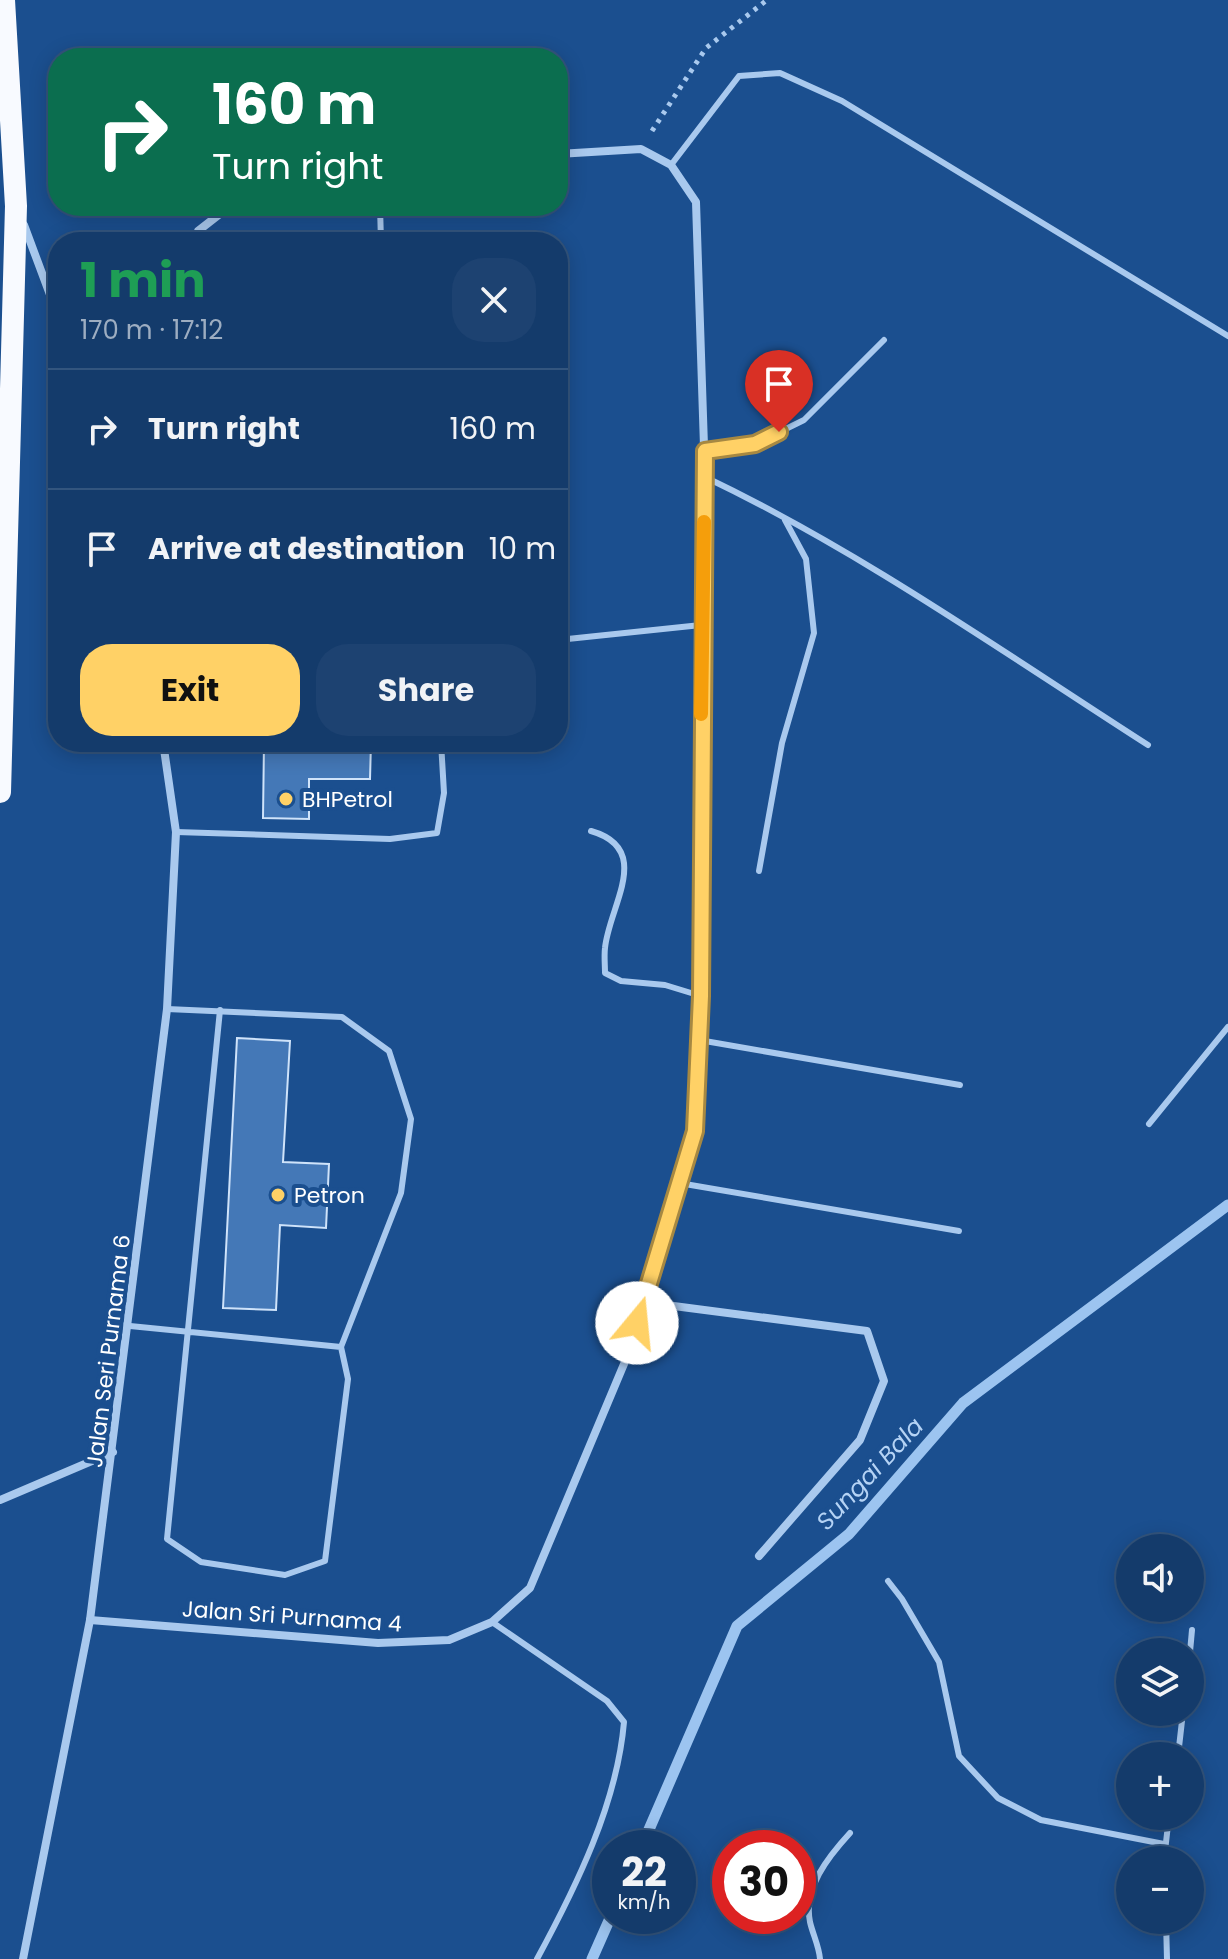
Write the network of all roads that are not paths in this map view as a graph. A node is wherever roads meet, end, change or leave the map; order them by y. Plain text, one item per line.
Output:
1 (4, 0) edge
2 (568, 153) edge
3 (671, 165) junction
4 (16, 206) junction
5 (217, 216) edge
6 (198, 232) edge
7 (48, 290) edge
8 (1228, 336) edge
9 (884, 340) dead end
10 (705, 451) junction
11 (705, 477) junction
12 (783, 517) junction
13 (701, 625) junction
14 (568, 639) edge
15 (1148, 745) dead end
16 (164, 752) edge
17 (442, 752) edge
18 (0, 792) edge
19 (591, 831) dead end
20 (176, 832) junction
21 (759, 871) dead end
22 (701, 996) junction
23 (167, 1009) junction
24 (220, 1010) junction
25 (1228, 1027) edge
26 (699, 1040) junction
27 (960, 1085) dead end
28 (1149, 1124) dead end
29 (679, 1183) junction
30 (959, 1231) dead end
31 (643, 1302) junction
32 (130, 1326) junction
33 (188, 1331) junction
34 (341, 1347) junction
35 (113, 1452) junction
36 (0, 1500) edge
37 (759, 1556) dead end
38 (888, 1581) dead end
39 (90, 1620) junction
40 (492, 1622) junction
41 (1192, 1630) dead end
42 (1191, 1638) edge
43 (1166, 1830) edge
44 (850, 1833) dead end
45 (1164, 1844) joint
46 (1166, 1934) edge
47 (23, 1959) edge
48 (537, 1959) edge
49 (820, 1959) edge
50 (1167, 1959) edge

1 - 4 highway
2 - 3 street, Jalan Sri Purnama 4
3 - 8 lane
3 - 10 street, Jalan Sri Purnama 4
4 - 7 street
4 - 18 highway
5 - 6 street
9 - 10 lane
10 - 11 street, Jalan Sri Purnama 4
11 - 12 lane
11 - 13 street, Jalan Sri Purnama 4
12 - 15 lane
12 - 21 lane
13 - 14 lane
13 - 22 street, Jalan Sri Purnama 4
16 - 20 street, Jalan Seri Purnama 6
17 - 20 lane
19 - 22 lane
20 - 23 street, Jalan Seri Purnama 6
22 - 26 street, Jalan Sri Purnama 4
23 - 24 lane
23 - 32 street, Jalan Seri Purnama 6
24 - 33 lane
24 - 34 lane
25 - 28 lane
26 - 27 lane
26 - 29 street, Jalan Sri Purnama 4
29 - 30 lane
29 - 31 street, Jalan Sri Purnama 4
31 - 37 street
31 - 40 street, Jalan Sri Purnama 4
32 - 33 lane
32 - 35 street, Jalan Seri Purnama 6
33 - 34 lane
33 - 34 lane
35 - 36 street
35 - 39 street, Jalan Seri Purnama 6
38 - 45 lane
39 - 40 street, Jalan Sri Purnama 4
39 - 47 street, Jalan Seri Purnama 6
40 - 48 lane
41 - 42 lane
43 - 45 lane
44 - 49 lane
46 - 50 lane

